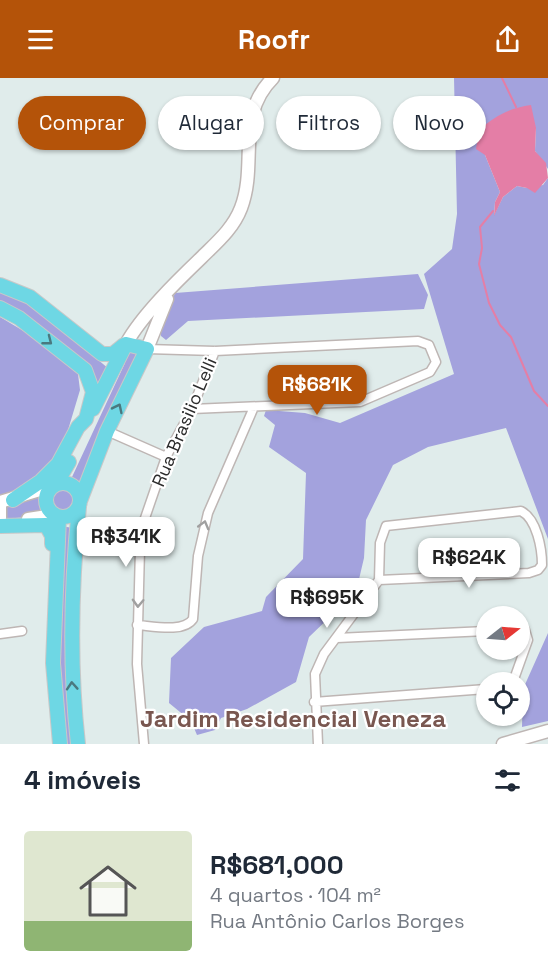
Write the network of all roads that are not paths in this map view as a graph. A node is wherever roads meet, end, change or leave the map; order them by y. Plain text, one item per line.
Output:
1 (273, 78) edge
2 (0, 285) edge
3 (172, 287) junction
4 (0, 308) edge
5 (126, 344) junction
6 (147, 350) junction
7 (215, 351) junction
8 (254, 407) junction
9 (192, 409) junction
10 (86, 419) junction
11 (107, 431) junction
12 (166, 457) junction
13 (55, 485) junction
14 (4, 503) edge
15 (80, 504) junction
16 (56, 516) junction
17 (0, 519) edge
18 (0, 526) edge
19 (379, 580) junction
20 (56, 596) junction
21 (137, 625) junction
22 (22, 631) dead end
23 (476, 631) edge
24 (0, 634) edge
25 (337, 638) junction
26 (53, 663) junction
27 (476, 690) edge
28 (314, 702) junction
29 (548, 731) edge
30 (55, 744) edge
31 (60, 744) edge
32 (78, 744) edge
33 (144, 744) edge
34 (318, 744) edge
35 (503, 744) edge

1 - 3 main road
2 - 5 main road
3 - 5 main road
3 - 6 main road
4 -> 10 main road
5 - 6 main road
5 - 10 main road
6 - 7 street
11 -> 6 main road
7 - 8 street
7 - 9 street, Rua Brasilio Lelli
8 - 9 street
21 -> 8 street
9 - 12 street, Rua Brasilio Lelli
10 - 13 main road
10 - 14 main road
11 - 12 street
11 - 15 main road
12 -> 21 street, Rua Brasilio Lelli
13 - 14 main road
13 - 15 main road
13 - 16 main road
14 - 17 main road
15 - 16 main road
32 -> 15 main road
16 - 17 main road
16 - 20 main road
18 - 20 main road
19 - 19 street
19 - 25 street
20 - 26 main road
21 - 33 street, Rua Brasilio Lelli
22 - 24 street
23 - 25 street
25 - 28 street
26 - 30 main road
26 - 31 main road
27 - 28 street
28 - 34 street
29 - 35 main road

